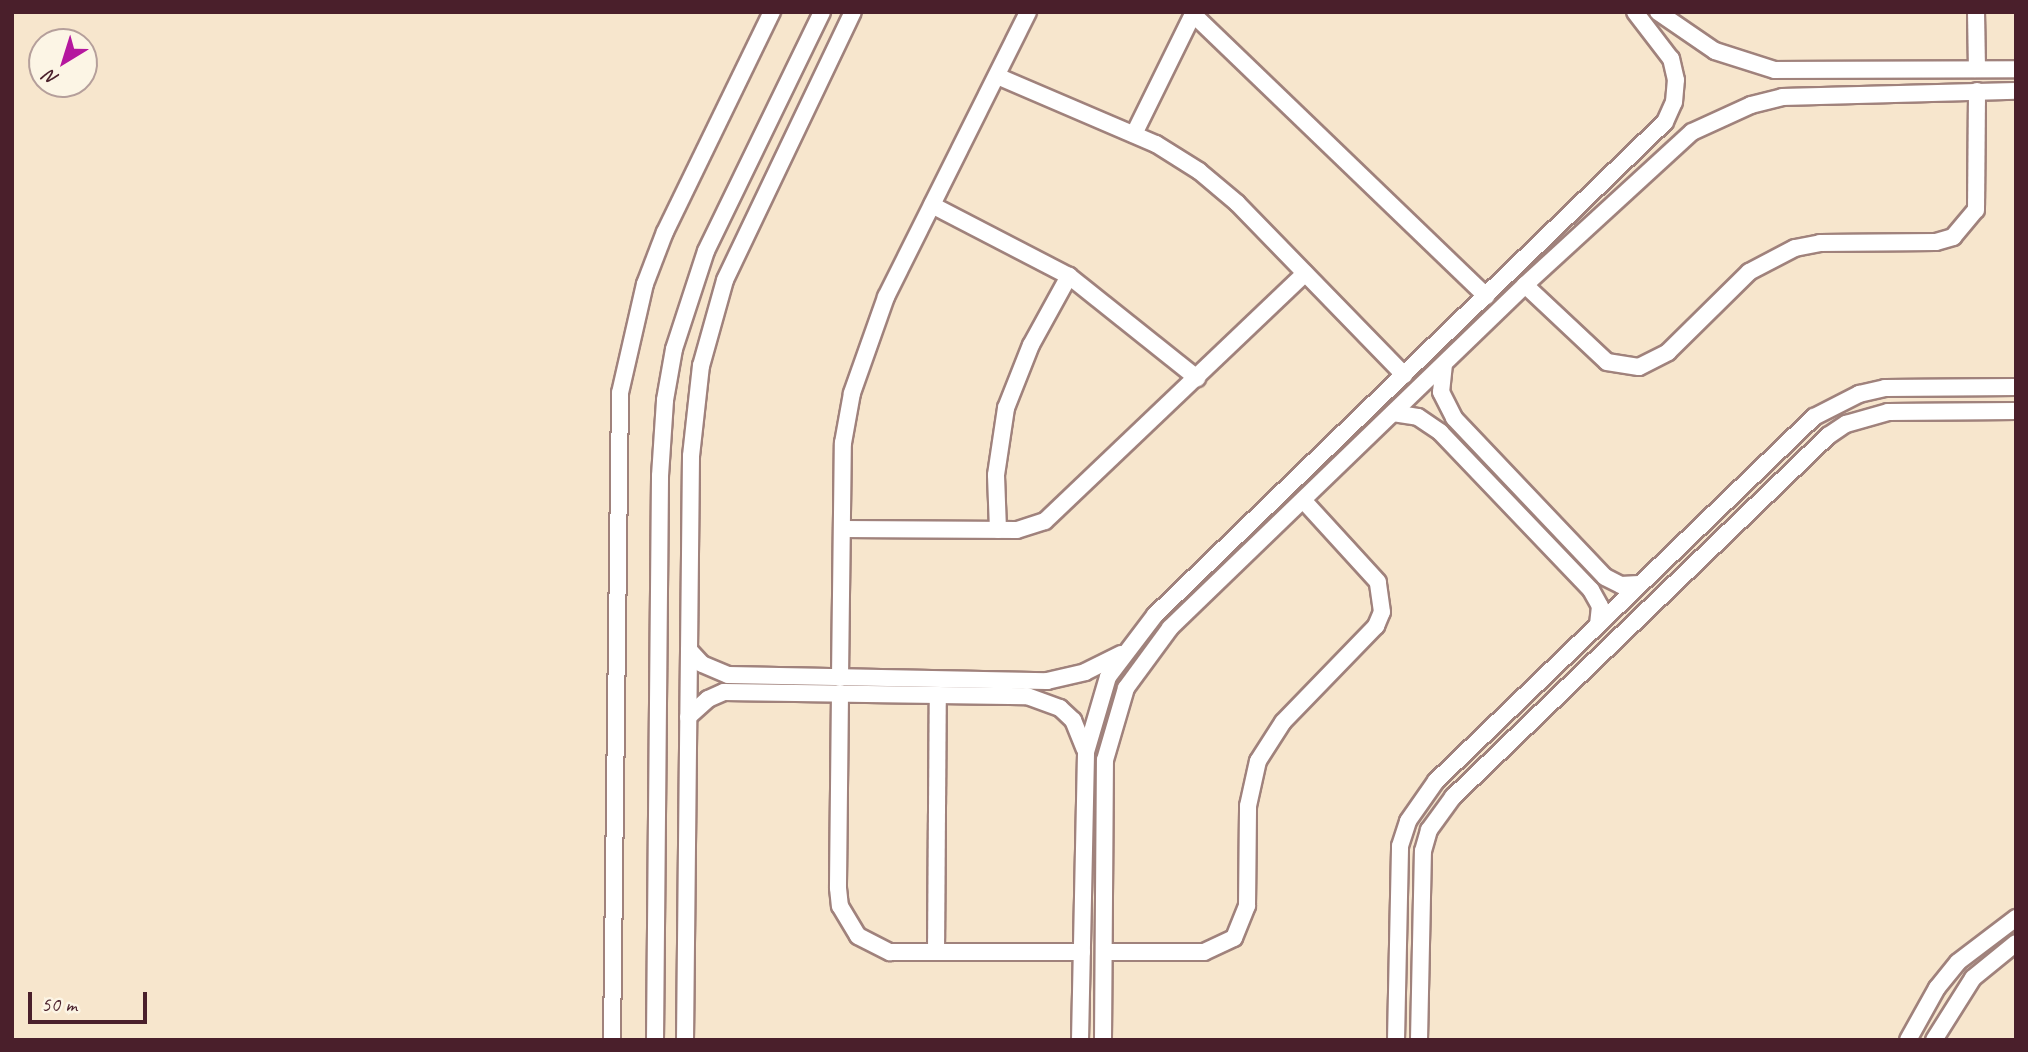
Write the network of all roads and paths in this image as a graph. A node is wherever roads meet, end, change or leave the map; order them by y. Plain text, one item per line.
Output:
1 (772, 12) edge
2 (822, 12) edge
3 (853, 12) edge
4 (1028, 12) edge
5 (1635, 12) edge
6 (1658, 12) edge
7 (1976, 12) edge
8 (1193, 13) edge
9 (1977, 69) junction
10 (2016, 69) edge
11 (996, 76) junction
12 (1977, 91) junction
13 (2016, 91) edge
14 (1133, 134) junction
15 (932, 205) junction
16 (1305, 273) junction
17 (1069, 276) junction
18 (1525, 285) junction
19 (1486, 296) junction
20 (1444, 364) junction
21 (1404, 375) junction
22 (1197, 378) junction
23 (2016, 387) edge
24 (2016, 411) edge
25 (1393, 414) junction
26 (1303, 500) junction
27 (842, 529) junction
28 (998, 530) junction
29 (1639, 584) junction
30 (1598, 624) junction
31 (689, 650) junction
32 (1121, 654) junction
33 (840, 685) junction
34 (938, 695) junction
35 (688, 717) junction
36 (1086, 752) junction
37 (2016, 918) edge
38 (2016, 943) edge
39 (936, 952) junction
40 (1082, 952) junction
41 (1105, 952) junction
42 (612, 1040) edge
43 (654, 1040) edge
44 (685, 1040) edge
45 (1080, 1040) edge
46 (1103, 1040) edge
47 (1396, 1040) edge
48 (1419, 1040) edge
49 (1908, 1040) edge
50 (1934, 1040) edge

1 - 42 street
2 - 43 street
3 - 31 street
4 - 11 street
5 - 19 street
6 - 9 street
7 - 9 street
8 - 14 street
8 - 19 street
9 - 10 street
11 - 14 street
11 - 15 street
12 - 13 street
12 - 18 street
12 - 18 street
14 - 16 street
15 - 17 street
15 - 27 street
16 - 21 street
16 - 22 street
17 - 22 street
17 - 28 street
18 - 20 street
19 - 21 street
20 - 25 street
20 - 29 street
21 - 32 street
22 - 28 street
23 - 29 street
24 - 48 street
25 - 26 street
25 - 30 street
26 - 41 street
26 - 41 street
27 - 28 street
27 - 33 street
29 - 30 street
30 - 47 street
31 - 33 street
31 - 35 street
32 - 33 street
32 - 36 street
33 - 34 street
33 - 35 street
33 - 39 street
34 - 36 street
34 - 39 street
35 - 44 street
36 - 40 street
37 - 49 street
38 - 50 street
39 - 40 street
40 - 45 street
41 - 46 street

